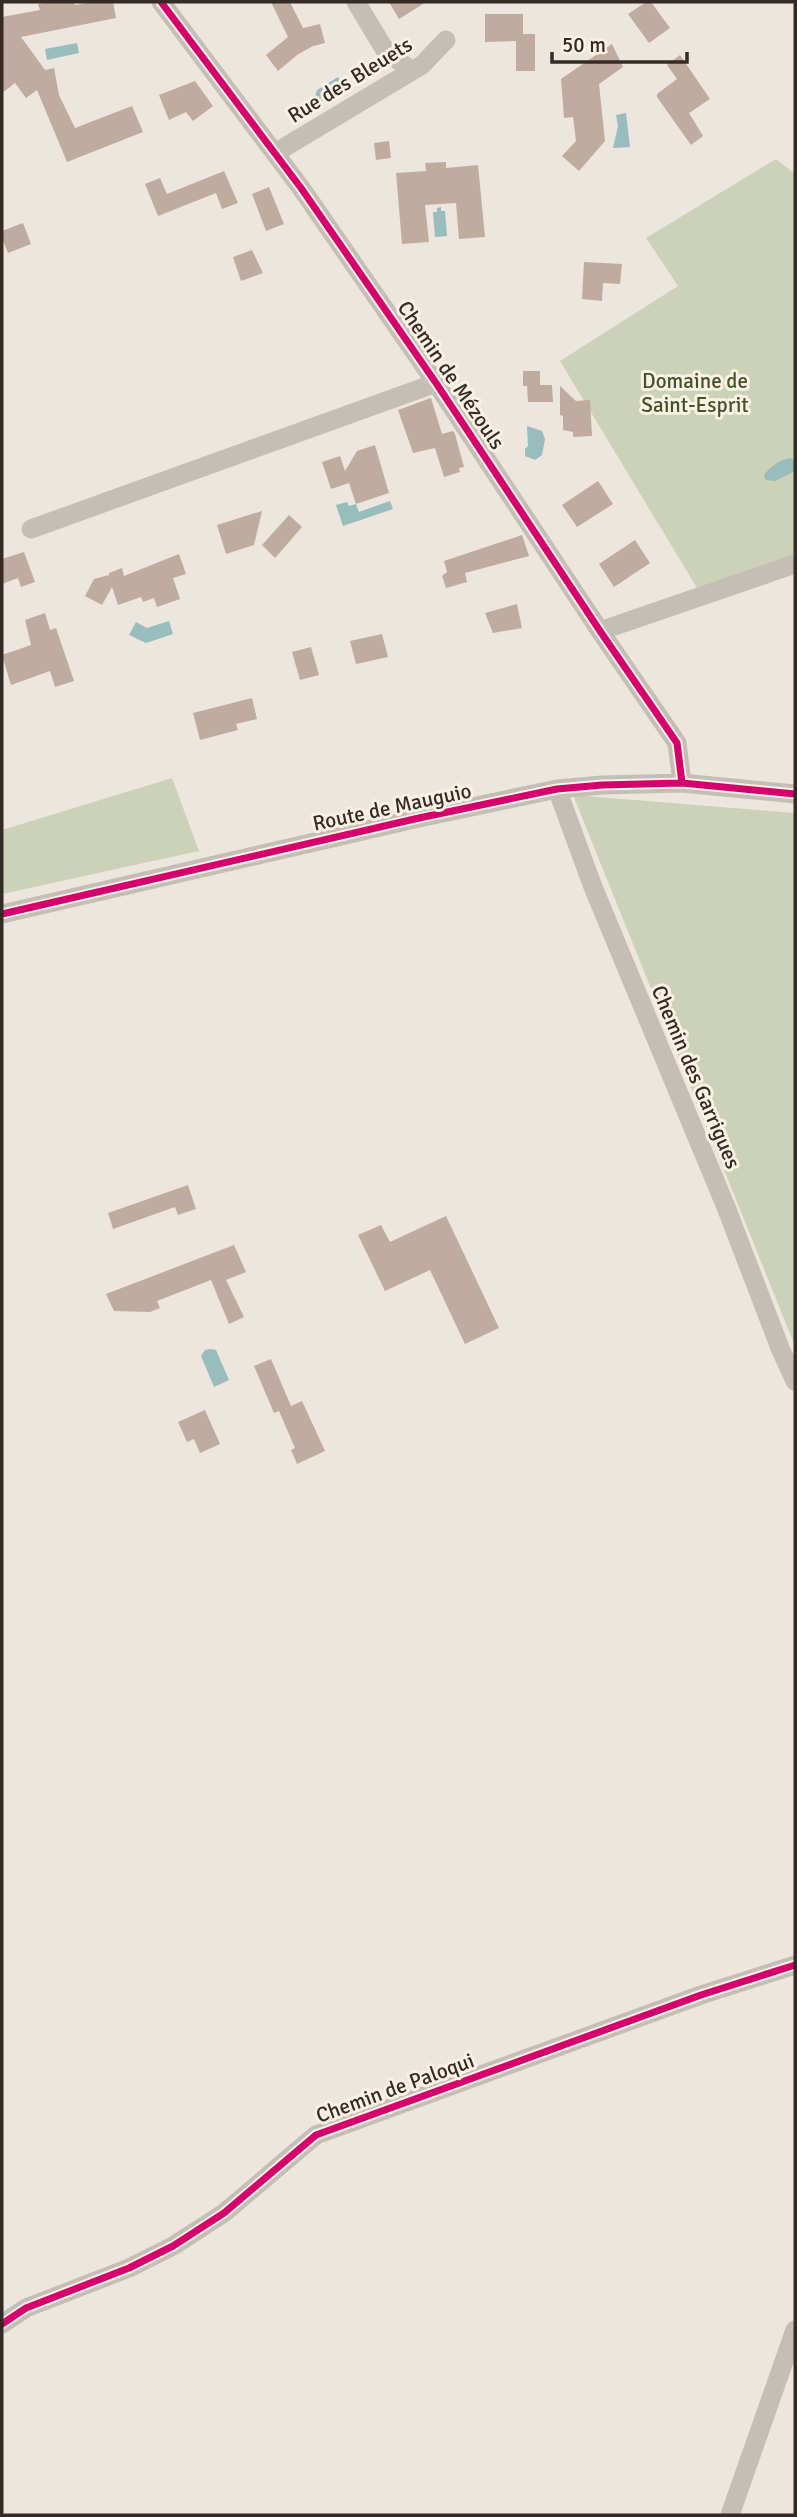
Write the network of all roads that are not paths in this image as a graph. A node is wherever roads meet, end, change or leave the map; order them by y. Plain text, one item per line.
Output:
1 (160, 2) edge
2 (356, 2) edge
3 (446, 40) dead end
4 (412, 71) junction
5 (275, 153) junction
6 (436, 383) junction
7 (31, 529) dead end
8 (795, 564) edge
9 (600, 631) junction
10 (682, 783) junction
11 (557, 789) junction
12 (795, 794) edge
13 (2, 914) edge
14 (795, 1381) edge
15 (795, 1965) edge
16 (2, 2324) edge
17 (795, 2330) edge
18 (730, 2515) edge

1 - 5 street, Chemin de Mézouls
2 - 4 street
3 - 4 street, Rue des Bleuets
4 - 5 street, Rue des Bleuets
5 - 6 street, Chemin de Mézouls
6 - 7 street
6 - 9 street, Chemin de Mézouls
8 - 9 street
9 - 10 street, Chemin de Mézouls
10 - 11 street, Route de Mauguio
10 - 12 street, Route de Mauguio
11 - 13 street, Route de Mauguio
11 - 14 street, Chemin des Garrigues
15 - 16 street, Chemin de Paloqui
17 - 18 street

